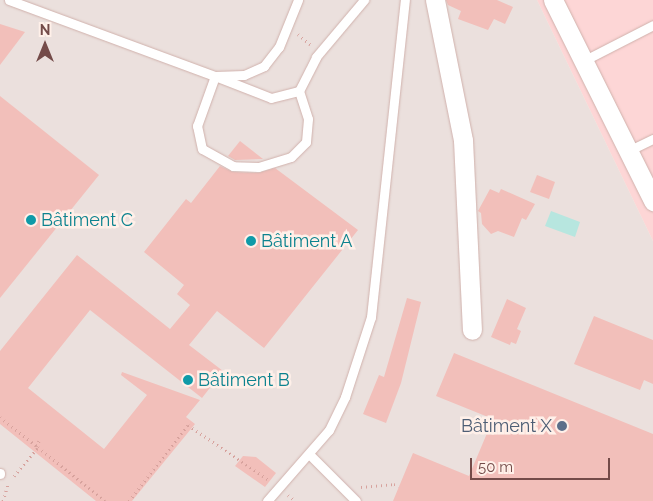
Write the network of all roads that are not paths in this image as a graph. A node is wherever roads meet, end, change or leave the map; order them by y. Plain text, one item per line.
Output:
1 (9, 0) edge
2 (298, 0) edge
3 (364, 0) edge
4 (405, 0) edge
5 (435, 0) edge
6 (552, 0) edge
7 (653, 25) edge
8 (583, 61) junction
9 (215, 76) junction
10 (299, 90) junction
11 (653, 139) edge
12 (628, 151) junction
13 (653, 201) edge
14 (472, 330) dead end
15 (310, 455) junction
16 (354, 499) edge
17 (267, 501) edge

1 - 9 lane
2 - 9 lane
3 - 10 lane
4 - 15 lane
5 - 14 street
6 - 8 street
7 - 8 lane
8 - 12 street
9 - 10 lane
9 - 10 lane
11 - 12 lane
12 - 13 street
15 - 16 lane
15 - 17 lane

